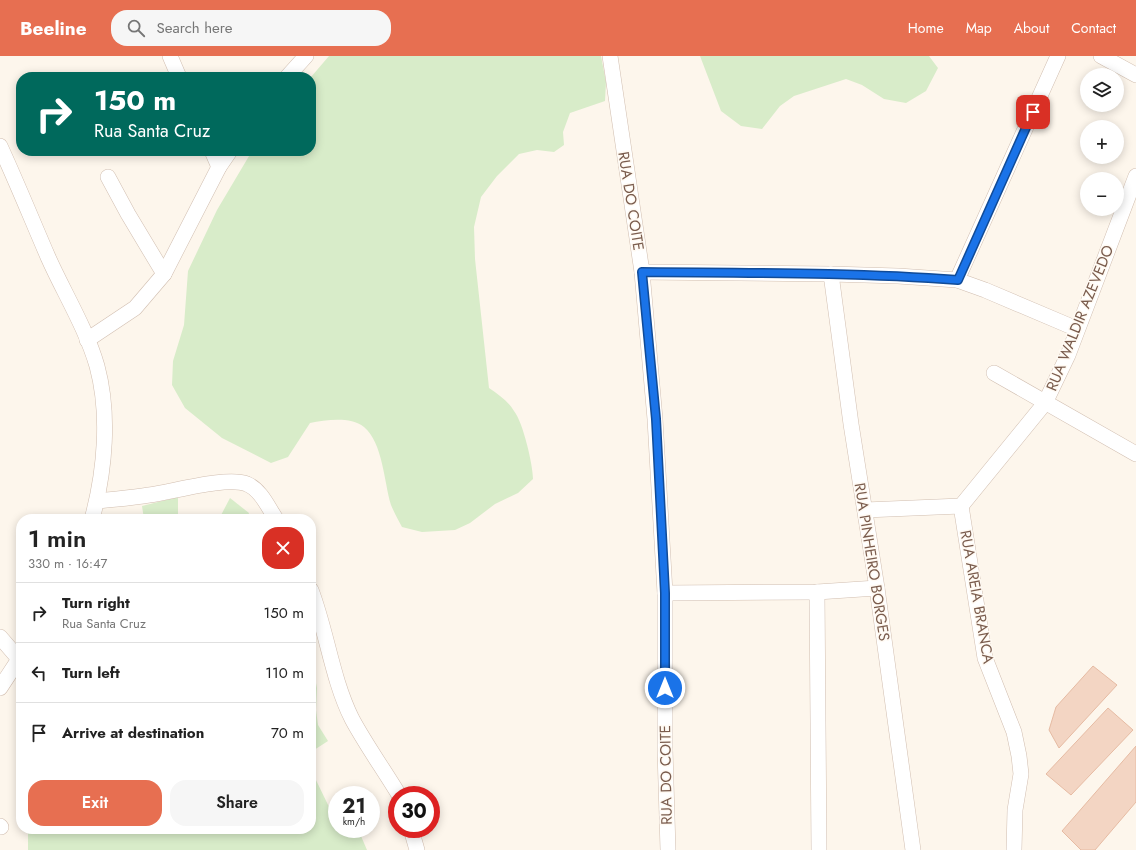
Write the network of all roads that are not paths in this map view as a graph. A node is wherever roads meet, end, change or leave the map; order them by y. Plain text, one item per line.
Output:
1 (170, 56) edge
2 (306, 56) edge
3 (610, 56) edge
4 (1058, 56) edge
5 (1101, 56) edge
6 (177, 72) edge
7 (292, 72) edge
8 (1136, 75) edge
9 (0, 146) edge
10 (214, 156) edge
11 (227, 156) edge
12 (219, 167) junction
13 (6, 173) edge
14 (1136, 176) edge
15 (108, 177) dead end
16 (642, 272) junction
17 (164, 274) junction
18 (831, 274) junction
19 (958, 280) junction
20 (1078, 329) junction
21 (87, 340) junction
22 (994, 373) dead end
23 (1045, 403) junction
24 (1136, 454) edge
25 (97, 501) junction
26 (961, 506) junction
27 (865, 510) junction
28 (93, 514) edge
29 (273, 514) edge
30 (877, 588) junction
31 (817, 592) junction
32 (665, 593) junction
33 (316, 602) edge
34 (0, 637) edge
35 (16, 654) edge
36 (16, 664) edge
37 (0, 688) edge
38 (393, 786) edge
39 (414, 838) edge
40 (417, 850) edge
41 (668, 850) edge
42 (819, 850) edge
43 (912, 850) edge
44 (1014, 850) edge

1 - 6 street
2 - 7 street
3 - 16 street, RUA DO COITE
4 - 19 street
5 - 8 street
9 - 13 street
10 - 12 street
11 - 12 street
12 - 17 street
13 - 21 street
14 - 20 street, RUA WALDIR AZEVEDO
15 - 17 street
16 - 18 street
16 - 32 street, RUA DO COITE
17 - 21 street
18 - 19 street
18 - 27 street, RUA PINHEIRO BORGES
19 - 20 street
20 - 23 street, RUA WALDIR AZEVEDO
21 - 25 street
22 - 23 street
23 - 24 street
23 - 26 street, RUA WALDIR AZEVEDO
25 - 28 street
25 - 29 street
26 - 27 street
26 - 44 street, RUA AREIA BRANCA
27 - 30 street, RUA PINHEIRO BORGES
30 - 31 street
30 - 43 street, RUA PINHEIRO BORGES
31 - 32 street
31 - 42 street
32 - 41 street, RUA DO COITE
33 - 38 street
34 - 35 street
36 - 37 street
39 - 40 street

